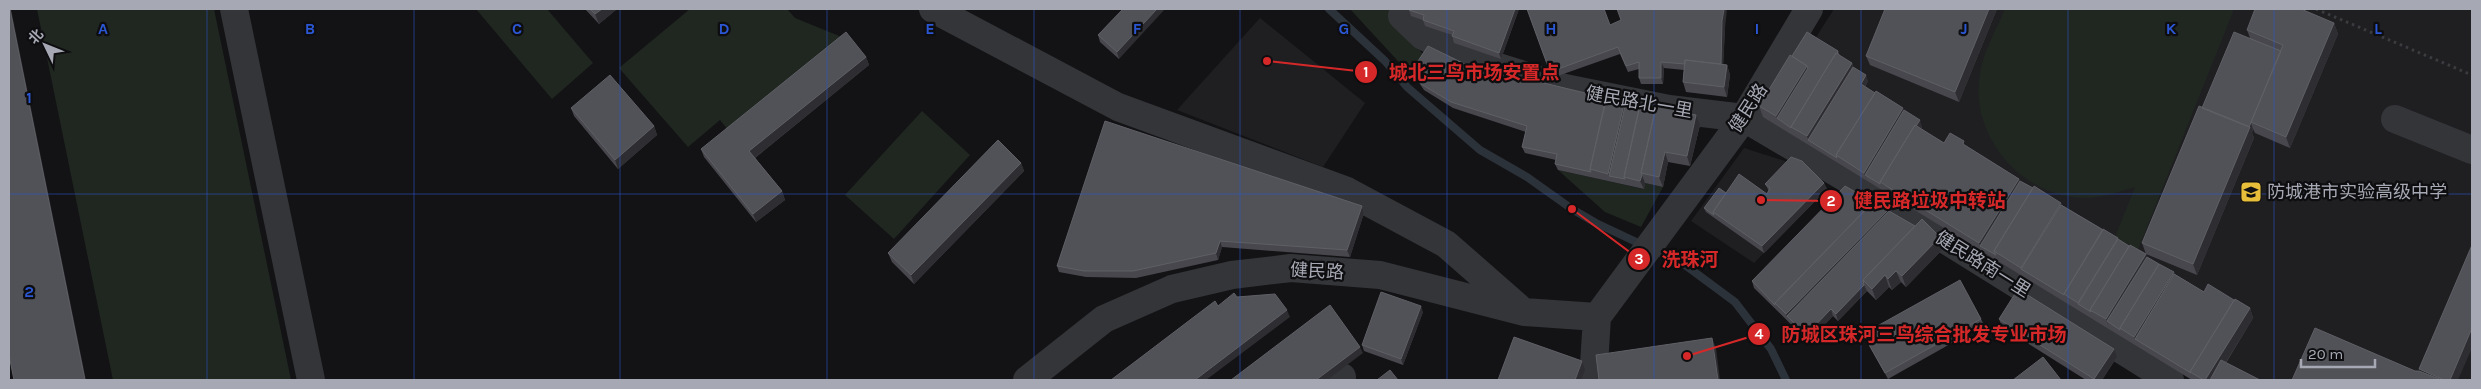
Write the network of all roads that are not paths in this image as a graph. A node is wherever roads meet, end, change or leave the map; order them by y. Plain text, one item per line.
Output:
1 (234, 9) edge
2 (933, 9) edge
3 (1809, 9) edge
4 (1402, 16) dead end
5 (1744, 118) junction
6 (2395, 119) dead end
7 (2472, 150) edge
8 (1524, 312) junction
9 (1597, 317) junction
10 (311, 380) edge
11 (1027, 380) edge
12 (1593, 380) edge
13 (2170, 380) edge

1 - 10 street
2 - 8 street
3 - 5 street, 健民路
4 - 5 street, 健民路北一里
5 - 9 street, 健民路
5 - 13 street, 健民路南一里
6 - 7 street
8 - 9 street, 健民路
8 - 11 street, 健民路
9 - 12 street

